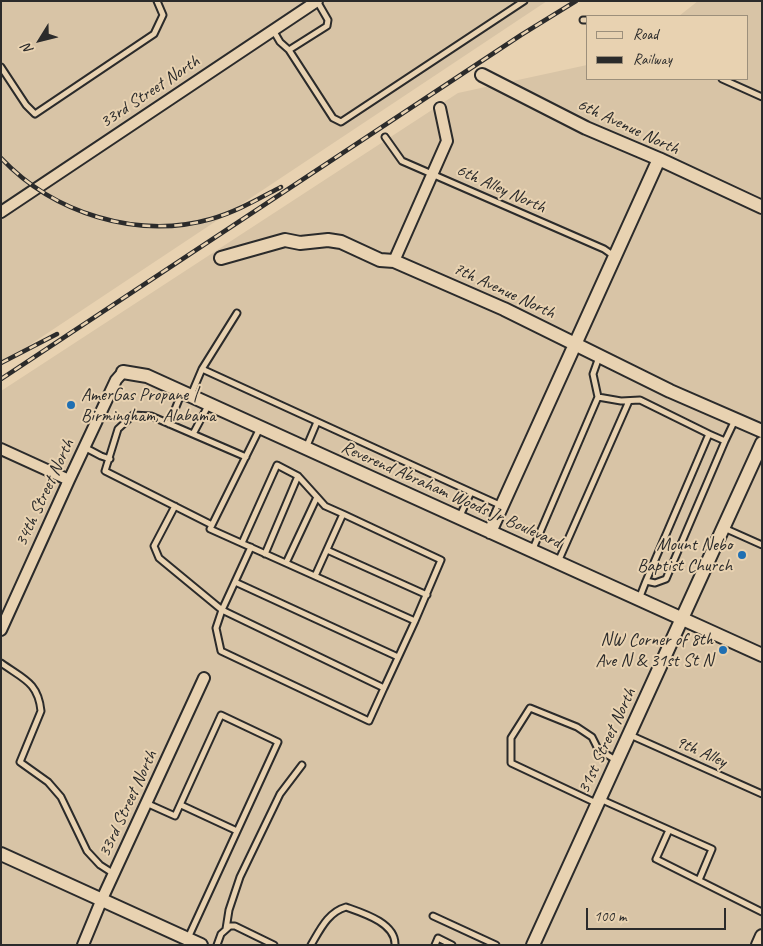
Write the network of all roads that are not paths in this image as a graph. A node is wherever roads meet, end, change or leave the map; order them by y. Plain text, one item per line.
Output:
1 (157, 1) edge
2 (317, 1) edge
3 (524, 1) edge
4 (272, 30) junction
5 (289, 50) junction
6 (1, 67) edge
7 (482, 75) dead end
8 (724, 80) edge
9 (762, 97) edge
10 (440, 108) dead end
11 (385, 137) dead end
12 (659, 159) junction
13 (433, 174) junction
14 (762, 208) edge
15 (1, 212) edge
16 (615, 257) junction
17 (221, 258) dead end
18 (394, 261) junction
19 (237, 313) dead end
20 (576, 343) junction
21 (600, 355) junction
22 (202, 369) junction
23 (123, 372) joint
24 (186, 394) junction
25 (598, 397) junction
26 (629, 401) junction
27 (209, 404) junction
28 (735, 419) junction
29 (316, 422) junction
30 (168, 424) junction
31 (260, 428) junction
32 (762, 431) edge
33 (193, 434) junction
34 (709, 434) junction
35 (725, 441) junction
36 (762, 443) edge
37 (84, 447) junction
38 (306, 448) junction
39 (1, 449) edge
40 (246, 457) junction
41 (110, 459) junction
42 (298, 476) junction
43 (69, 480) junction
44 (471, 492) junction
45 (317, 497) junction
46 (175, 506) junction
47 (502, 506) junction
48 (343, 514) junction
49 (459, 518) junction
50 (212, 525) junction
51 (723, 527) junction
52 (490, 532) junction
53 (242, 543) junction
54 (762, 545) edge
55 (251, 548) junction
56 (327, 550) junction
57 (532, 551) junction
58 (265, 554) junction
59 (557, 562) junction
60 (286, 563) junction
61 (315, 576) junction
62 (646, 581) junction
63 (235, 582) junction
64 (427, 595) junction
65 (639, 599) junction
66 (222, 610) junction
67 (682, 619) junction
68 (415, 621) junction
69 (1, 630) edge
70 (762, 655) edge
71 (398, 657) junction
72 (1, 663) edge
73 (204, 678) dead end
74 (384, 688) junction
75 (629, 735) junction
76 (617, 761) junction
77 (302, 765) dead end
78 (762, 794) edge
79 (599, 801) junction
80 (146, 803) junction
81 (181, 805) junction
82 (237, 830) junction
83 (669, 830) junction
84 (1, 854) edge
85 (114, 874) junction
86 (699, 880) junction
87 (102, 900) junction
88 (762, 912) edge
89 (432, 916) dead end
90 (226, 929) junction
91 (762, 936) edge
92 (188, 939) junction
93 (84, 945) edge
94 (201, 945) edge
95 (216, 945) edge
96 (274, 945) edge
97 (311, 945) edge
98 (395, 945) edge
99 (436, 945) edge
100 (452, 945) edge
101 (496, 945) edge
102 (533, 945) edge
103 (758, 945) edge

1 - 6 lane
2 - 4 street, 33rd Street North
2 - 5 lane
3 - 5 lane
4 - 5 lane
4 - 15 street, 33rd Street North
7 - 12 street, 6th Avenue North
8 - 9 lane
10 - 13 street
11 - 13 lane, 6th Alley North
12 - 14 street, 6th Avenue North
12 - 16 street
13 - 16 lane, 6th Alley North
13 - 18 street
16 - 20 street
17 - 18 street, 7th Avenue North
18 - 20 street, 7th Avenue North
19 - 22 lane
20 - 21 street, 7th Avenue North
20 - 47 street
21 - 25 lane
21 - 28 street, 7th Avenue North
22 - 24 lane
22 - 29 lane
23 - 24 street, Reverend Abraham Woods Jr Boulevard
23 - 37 street, 34th Street North
24 - 27 street, Reverend Abraham Woods Jr Boulevard
24 - 30 lane
25 - 26 lane
25 - 57 lane
26 - 34 lane
26 - 59 lane
27 - 31 street, Reverend Abraham Woods Jr Boulevard
27 - 33 lane
28 - 32 street, 7th Avenue North
28 - 35 lane
29 - 38 lane
29 - 44 lane
30 - 33 lane
30 - 41 lane
31 - 38 street, Reverend Abraham Woods Jr Boulevard
31 - 40 lane
33 - 40 lane
34 - 35 lane
34 - 62 lane
35 - 62 lane
36 - 51 street, 31st Street North
37 - 41 lane
37 - 43 street, 34th Street North
38 - 49 street, Reverend Abraham Woods Jr Boulevard
39 - 43 street
40 - 50 lane
41 - 46 lane
42 - 45 lane
42 - 53 lane
42 - 58 lane
43 - 69 street, 34th Street North
44 - 47 lane
44 - 49 lane
45 - 48 lane
45 - 60 lane
46 - 50 lane
46 - 66 lane
47 - 52 street
48 - 56 lane
48 - 64 lane
49 - 52 street, Reverend Abraham Woods Jr Boulevard
50 - 53 lane
51 - 54 lane
51 - 67 street, 31st Street North
52 - 57 street, Reverend Abraham Woods Jr Boulevard
53 - 55 lane
55 - 58 lane
55 - 63 lane
56 - 61 lane
56 - 64 lane
57 - 59 street, Reverend Abraham Woods Jr Boulevard
58 - 60 lane
59 - 65 street, Reverend Abraham Woods Jr Boulevard
60 - 61 lane
61 - 68 lane
62 - 65 lane
63 - 66 lane
63 - 71 lane
64 - 68 lane
65 - 67 street, Reverend Abraham Woods Jr Boulevard
66 - 74 lane
66 - 74 lane
67 - 70 street, Reverend Abraham Woods Jr Boulevard
67 - 75 street, 31st Street North
68 - 71 lane
71 - 74 lane
72 - 85 lane
73 - 80 street, 33rd Street North
75 - 76 street, 31st Street North
75 - 78 lane, 9th Alley
76 - 79 street, 31st Street North
76 - 79 lane
77 - 90 lane
79 - 83 lane
79 - 102 street, 31st Street North
80 - 81 lane
80 - 85 street, 33rd Street North
81 - 82 lane
81 - 82 lane
82 - 92 lane
83 - 86 lane
83 - 86 lane
84 - 87 street
85 - 87 street, 33rd Street North
86 - 88 lane
87 - 92 street
87 - 93 street, 33rd Street North
89 - 101 lane
90 - 95 lane
90 - 96 lane
91 - 103 street
92 - 94 street
97 - 98 lane
99 - 100 lane

